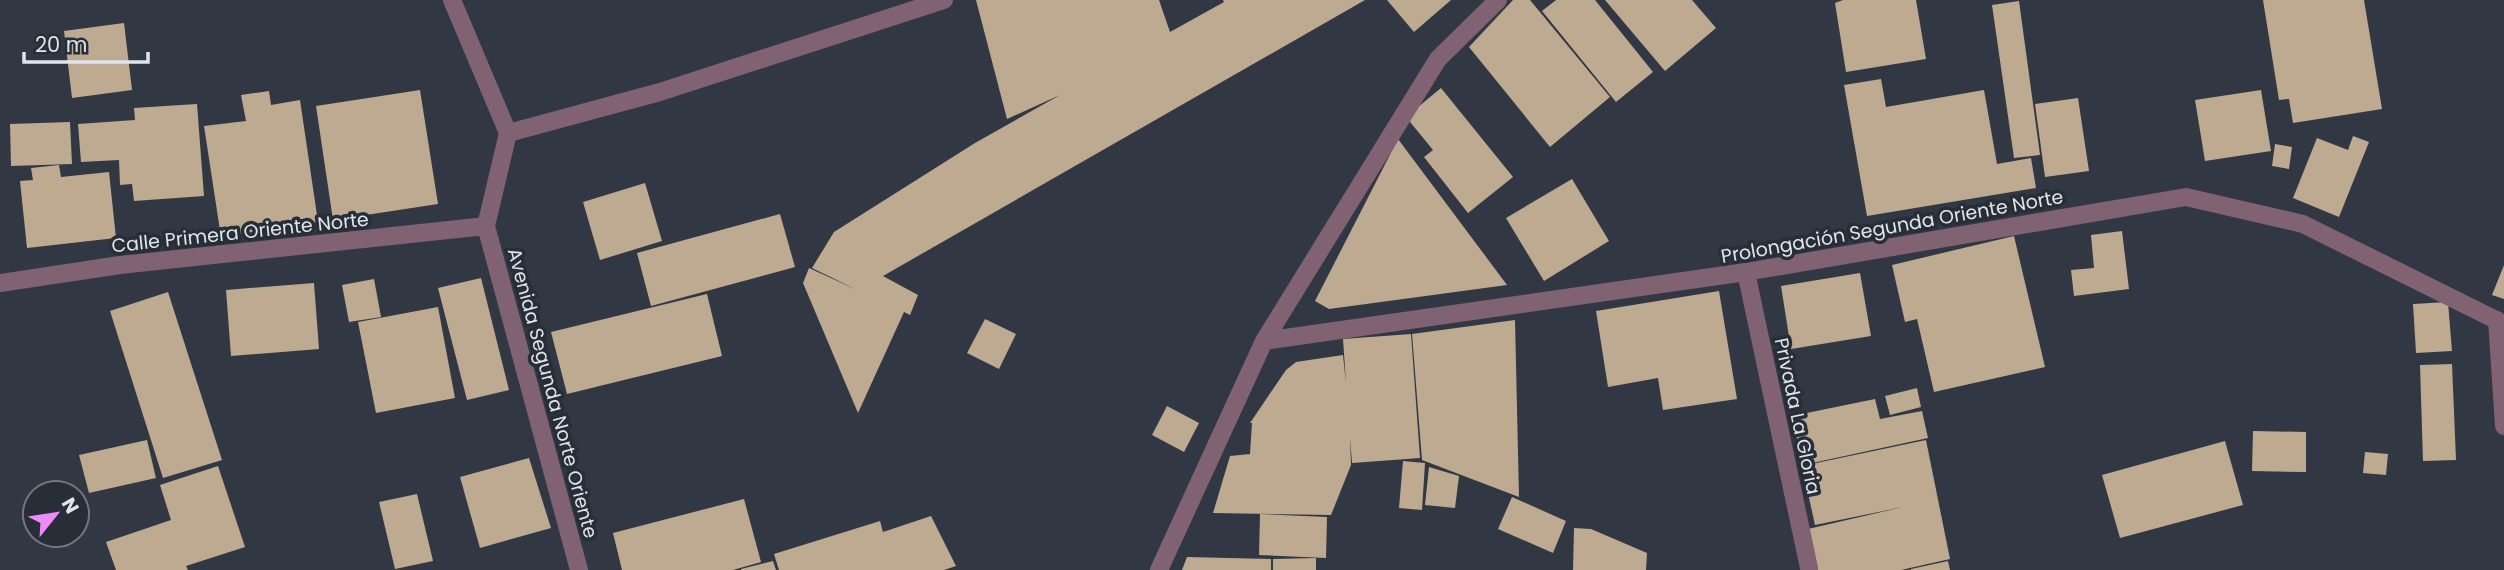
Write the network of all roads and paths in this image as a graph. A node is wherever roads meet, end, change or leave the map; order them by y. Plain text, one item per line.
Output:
1 (452, 0) edge
2 (944, 0) edge
3 (1497, 0) edge
4 (508, 132) junction
5 (486, 226) junction
6 (1746, 272) junction
7 (0, 283) edge
8 (2500, 322) edge
9 (1264, 341) junction
10 (2504, 426) edge
11 (1809, 568) dead end
12 (579, 570) edge
13 (1159, 570) edge

1 - 4 street
2 - 4 street
3 - 9 street
4 - 5 street
5 - 7 street, Calle Primera Oriente Norte
5 - 12 street, Avenida Segunda Norte Oriente
6 - 8 street, Prolongación Segunda Oriente Norte
6 - 9 street, Prolongación Segunda Oriente Norte
6 - 11 street, Privada La Gloria
8 - 10 street
9 - 13 street

